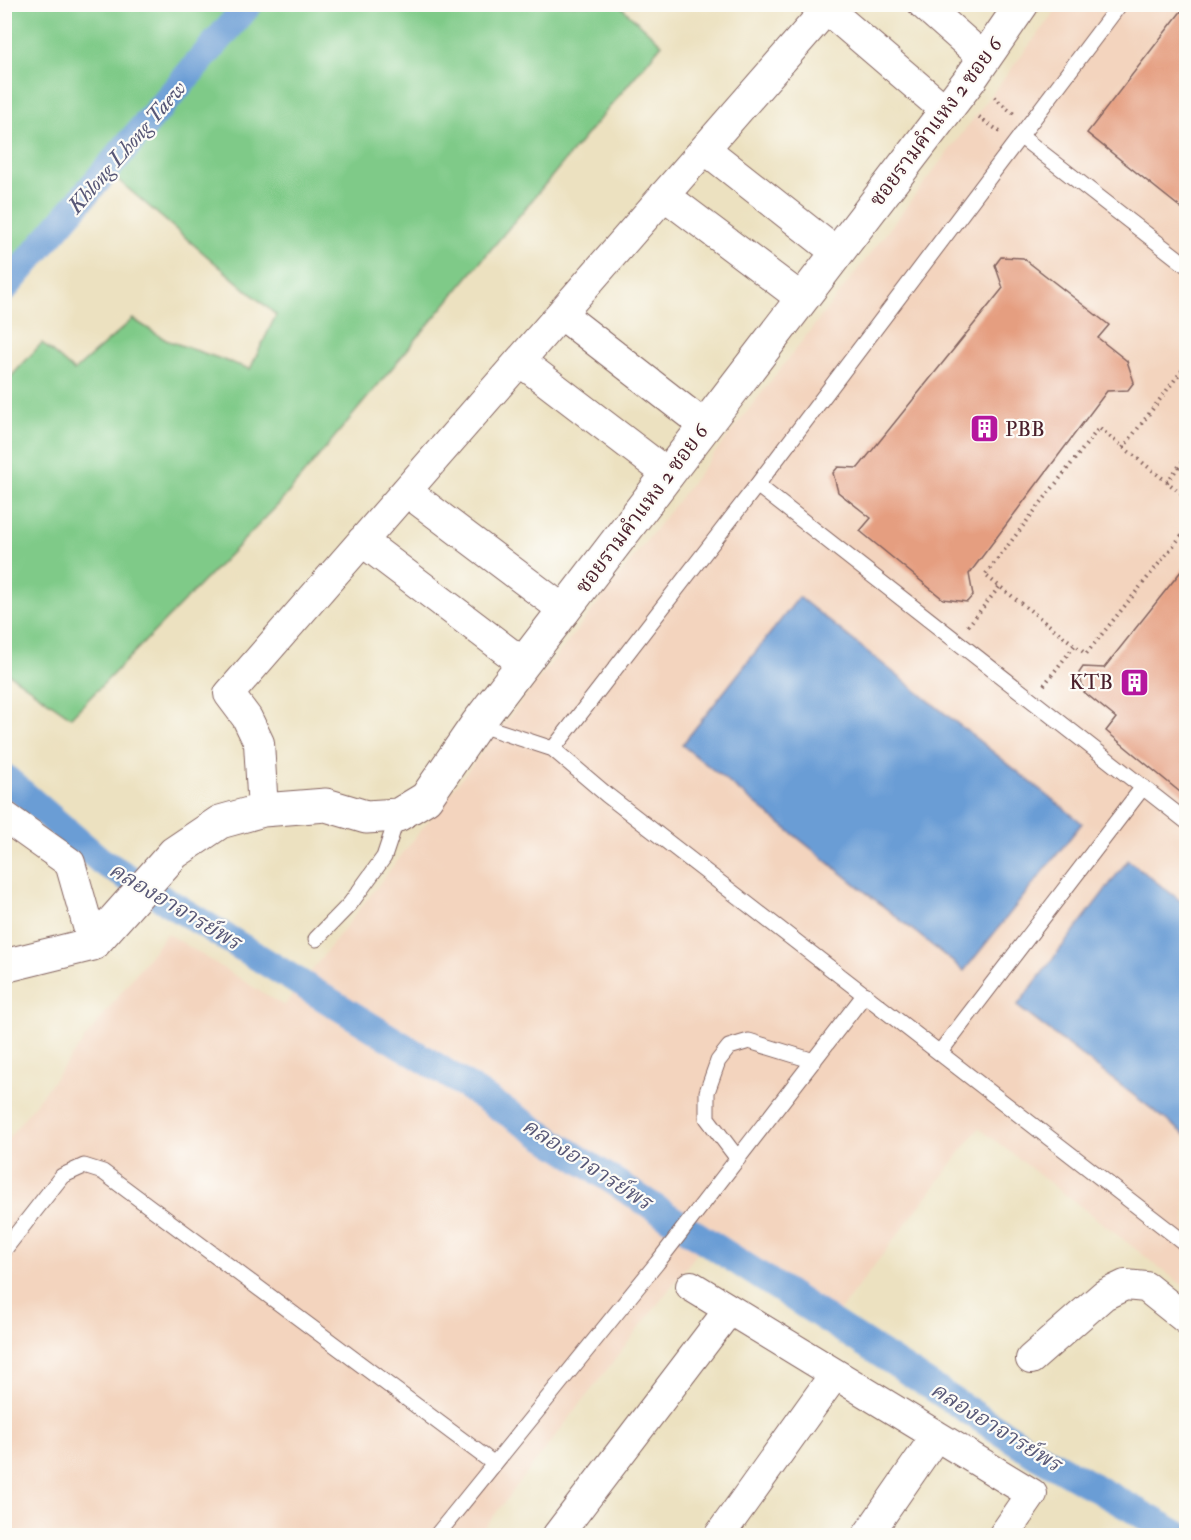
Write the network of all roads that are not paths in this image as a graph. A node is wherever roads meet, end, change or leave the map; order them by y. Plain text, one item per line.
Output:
1 (923, 4) edge
2 (1023, 4) edge
3 (1120, 4) edge
4 (829, 7) edge
5 (964, 86) junction
6 (1021, 135) junction
7 (705, 149) junction
8 (664, 195) junction
9 (837, 253) junction
10 (1186, 265) edge
11 (802, 299) junction
12 (561, 314) junction
13 (520, 361) junction
14 (705, 426) junction
15 (669, 475) junction
16 (757, 485) junction
17 (406, 492) junction
18 (362, 541) junction
19 (565, 611) junction
20 (524, 664) junction
21 (477, 724) junction
22 (553, 749) junction
23 (1143, 787) junction
24 (262, 810) junction
25 (398, 815) junction
26 (4, 816) edge
27 (1186, 821) edge
28 (316, 939) dead end
29 (93, 944) junction
30 (4, 966) edge
31 (866, 994) junction
32 (940, 1052) junction
33 (814, 1061) junction
34 (738, 1159) junction
35 (1186, 1244) edge
36 (4, 1250) edge
37 (691, 1286) dead end
38 (729, 1310) junction
39 (1186, 1319) edge
40 (1031, 1359) dead end
41 (835, 1374) junction
42 (936, 1436) junction
43 (493, 1463) junction
44 (436, 1536) edge
45 (557, 1536) edge
46 (719, 1536) edge
47 (867, 1536) edge
48 (1003, 1536) edge

1 - 5 street
2 - 5 street, ซอยรามคำแหง 2 ซอย 6
3 - 6 lane
4 - 5 street
4 - 7 street
5 - 9 street, ซอยรามคำแหง 2 ซอย 6
6 - 10 lane
6 - 16 lane
7 - 8 street
7 - 9 street
8 - 11 street
8 - 12 street
9 - 11 street, ซอยรามคำแหง 2 ซอย 6
11 - 14 street, ซอยรามคำแหง 2 ซอย 6
12 - 13 street
12 - 14 street
13 - 15 street
13 - 17 street
14 - 15 street, ซอยรามคำแหง 2 ซอย 6
15 - 19 street, ซอยรามคำแหง 2 ซอย 6
16 - 22 lane
16 - 23 lane
17 - 18 street
17 - 19 street
18 - 20 street
18 - 24 street
19 - 20 street, ซอยรามคำแหง 2 ซอย 6
20 - 21 street, ซอยรามคำแหง 2 ซอย 6
21 - 22 lane
21 - 25 street, ซอยรามคำแหง 2 ซอย 6
22 - 31 lane
23 - 27 lane
23 - 32 lane
24 - 25 street, ซอยรามคำแหง 2 ซอย 6
24 - 29 street, ซอยรามคำแหง 2 ซอย 6
25 - 28 lane
26 - 29 street
29 - 30 street
31 - 32 lane
31 - 33 lane
32 - 35 lane
33 - 34 lane
33 - 34 lane
34 - 43 lane
36 - 43 lane
37 - 38 street
38 - 41 street
38 - 45 street
39 - 40 street
41 - 42 street
41 - 46 street
42 - 47 street
42 - 48 street
43 - 44 lane

